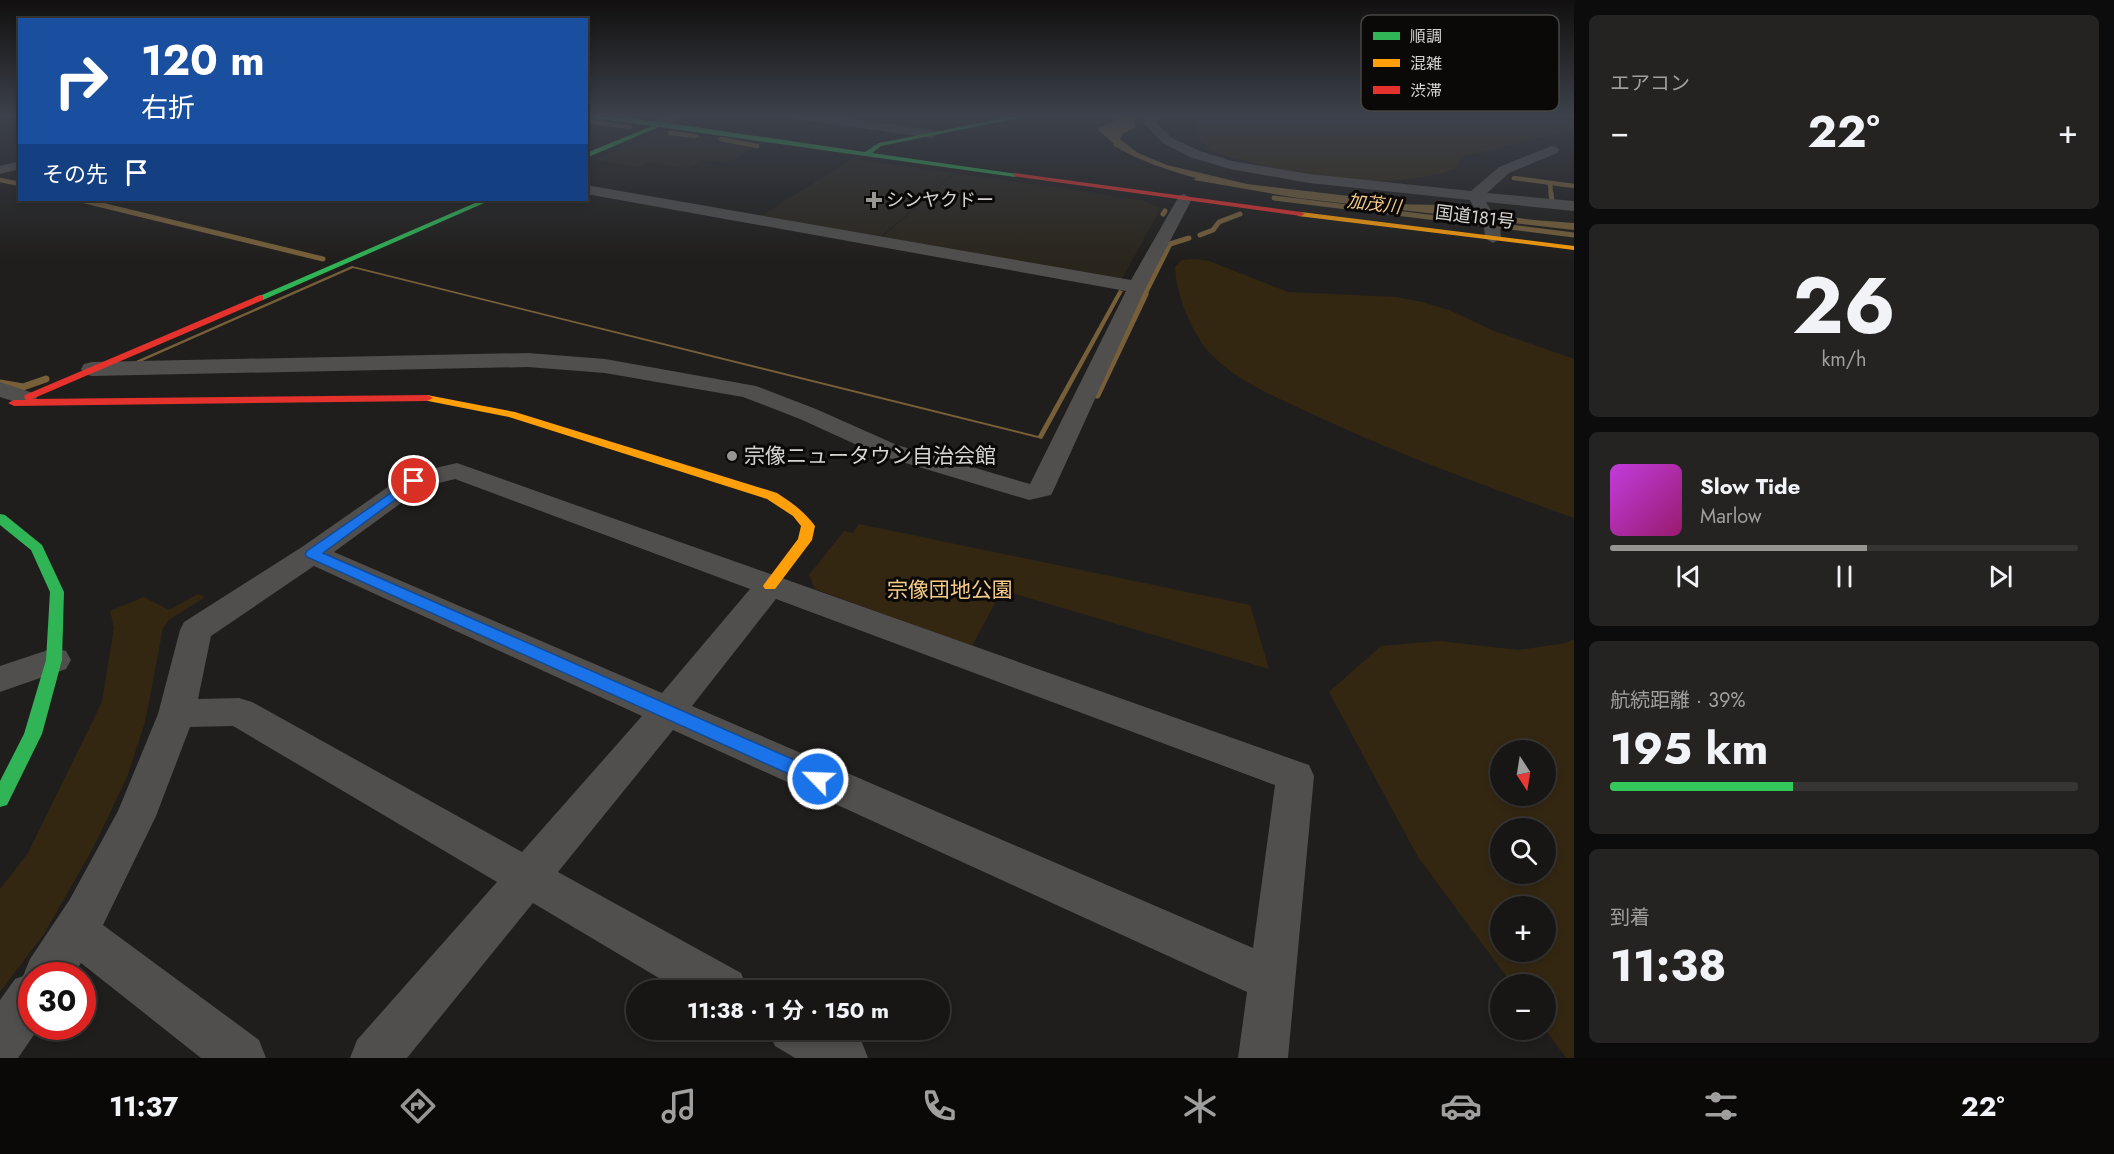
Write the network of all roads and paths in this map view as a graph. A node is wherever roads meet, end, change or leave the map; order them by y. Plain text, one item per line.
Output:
1 (939, 163) edge
2 (949, 163) edge
3 (1229, 163) edge
4 (1520, 163) edge
5 (18, 166) edge
6 (0, 170) edge
7 (588, 189) edge
8 (1476, 198) junction
9 (1184, 199) junction
10 (485, 201) edge
11 (1574, 206) edge
12 (1493, 232) junction
13 (1574, 242) edge
14 (1574, 248) edge
15 (1137, 287) junction
16 (92, 369) junction
17 (13, 397) edge
18 (0, 410) edge
19 (0, 518) edge
20 (312, 554) junction
21 (770, 586) junction
22 (54, 660) junction
23 (0, 679) edge
24 (668, 712) junction
25 (176, 713) junction
26 (0, 799) edge
27 (527, 877) junction
28 (76, 932) junction
29 (55, 962) edge
30 (1270, 979) junction
31 (707, 980) edge
32 (18, 1016) edge
33 (811, 1040) edge
34 (0, 1041) edge
35 (241, 1058) edge
36 (375, 1058) edge
37 (843, 1058) edge
38 (1263, 1058) edge

1 - 9 main road, 国道181号
2 - 12 main road, 国道181号
3 - 8 street
4 - 8 street
5 - 6 street
7 - 15 street
8 - 11 street
8 - 12 street
9 - 12 main road, 国道181号
9 - 15 street
10 - 16 main road
12 - 13 main road, 国道181号
12 - 14 main road, 国道181号
15 - 16 street
16 - 17 main road
17 - 18 main road
17 - 21 main road
19 - 22 main road
20 - 21 street
20 - 24 street
20 - 25 street
21 - 24 street
21 - 30 street
22 - 23 street
22 - 26 main road
24 - 27 street
24 - 30 street
25 - 27 street
25 - 28 street
27 - 31 street
27 - 36 street
28 - 29 street
28 - 35 street
30 - 38 street
32 - 34 street
33 - 37 street

